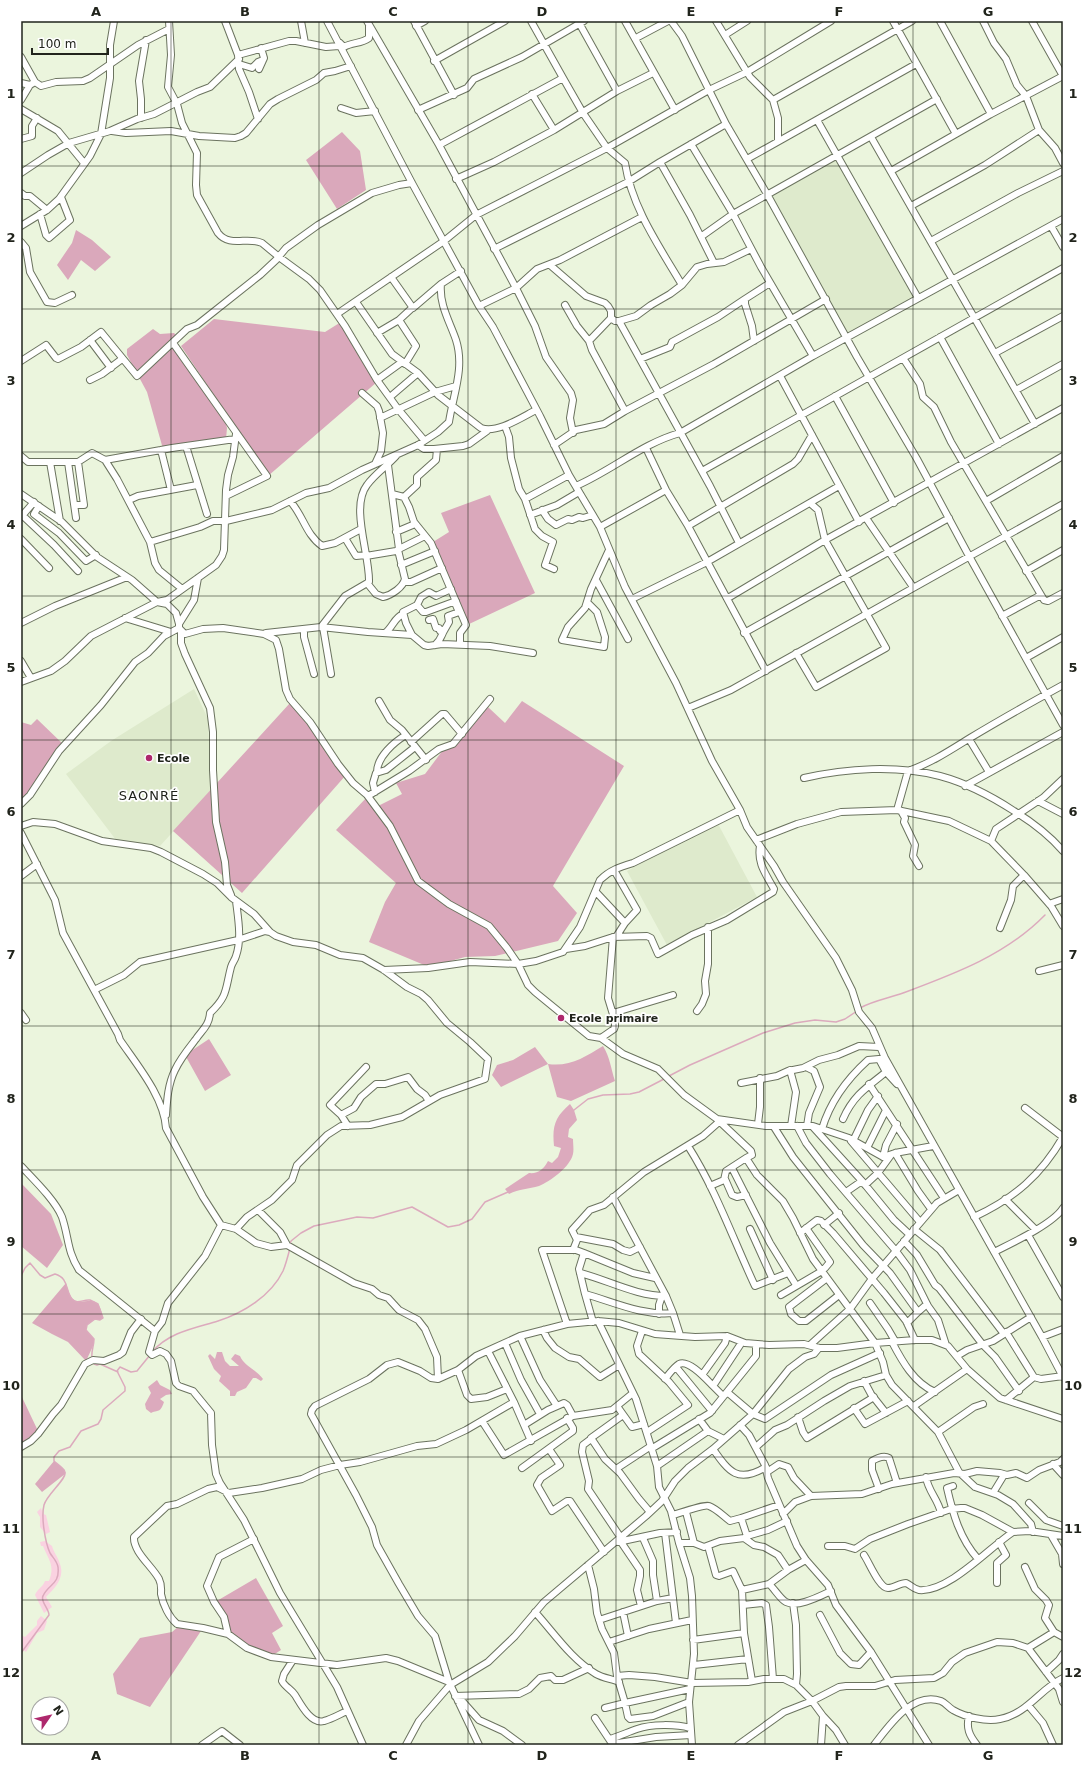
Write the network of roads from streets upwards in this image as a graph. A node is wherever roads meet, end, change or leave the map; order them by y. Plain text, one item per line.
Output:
1 (114, 21) edge
2 (169, 21) edge
3 (226, 21) edge
4 (301, 21) edge
5 (327, 21) edge
6 (367, 21) edge
7 (425, 21) edge
8 (505, 21) edge
9 (531, 21) edge
10 (625, 21) edge
11 (668, 21) edge
12 (672, 21) edge
13 (716, 21) edge
14 (747, 21) edge
15 (831, 21) edge
16 (893, 21) edge
17 (912, 21) edge
18 (940, 21) edge
19 (983, 21) edge
20 (1032, 21) edge
21 (581, 22) edge
22 (415, 23) edge
23 (169, 29) junction
24 (898, 29) junction
25 (725, 35) junction
26 (335, 36) junction
27 (636, 38) junction
28 (146, 40) junction
29 (305, 43) junction
30 (543, 43) junction
31 (339, 46) junction
32 (261, 48) junction
33 (21, 57) edge
34 (239, 59) junction
35 (263, 60) junction
36 (434, 61) junction
37 (110, 64) junction
38 (916, 64) junction
39 (351, 66) junction
40 (259, 69) dead end
41 (747, 72) junction
42 (653, 73) junction
43 (1063, 76) edge
44 (563, 78) junction
45 (21, 83) edge
46 (32, 84) junction
47 (709, 90) junction
48 (617, 91) junction
49 (532, 94) junction
50 (454, 95) junction
51 (1026, 96) junction
52 (937, 99) junction
53 (21, 100) edge
54 (772, 100) junction
55 (176, 104) junction
56 (340, 108) dead end
57 (21, 109) edge
58 (418, 110) junction
59 (675, 110) junction
60 (375, 111) junction
61 (583, 113) junction
62 (991, 114) junction
63 (37, 118) junction
64 (141, 118) junction
65 (258, 119) junction
66 (817, 120) junction
67 (726, 124) junction
68 (554, 130) junction
69 (1039, 130) junction
70 (112, 131) junction
71 (186, 133) junction
72 (101, 134) junction
73 (956, 134) junction
74 (871, 137) junction
75 (21, 139) edge
76 (778, 141) junction
77 (70, 144) junction
78 (691, 144) junction
79 (439, 145) junction
80 (607, 148) junction
81 (837, 155) junction
82 (747, 159) junction
83 (660, 162) junction
84 (84, 163) junction
85 (1063, 163) edge
86 (891, 171) junction
87 (1063, 171) edge
88 (21, 173) edge
89 (456, 179) junction
90 (628, 182) junction
91 (412, 183) junction
92 (21, 193) edge
93 (767, 194) junction
94 (61, 197) junction
95 (911, 206) junction
96 (47, 210) junction
97 (40, 214) junction
98 (733, 214) junction
99 (476, 215) junction
100 (642, 217) junction
101 (1063, 219) edge
102 (21, 226) edge
103 (1051, 226) junction
104 (702, 236) junction
105 (444, 241) junction
106 (931, 241) junction
107 (21, 242) edge
108 (1063, 247) edge
109 (494, 249) junction
110 (752, 249) junction
111 (279, 257) junction
112 (714, 263) junction
113 (550, 265) junction
114 (1063, 268) edge
115 (461, 271) junction
116 (390, 277) junction
117 (952, 280) junction
118 (770, 283) junction
119 (441, 284) junction
120 (682, 285) junction
121 (516, 288) junction
122 (72, 295) dead end
123 (918, 298) junction
124 (745, 299) junction
125 (826, 299) junction
126 (356, 302) junction
127 (566, 305) dead end
128 (479, 306) junction
129 (412, 308) junction
130 (337, 314) junction
131 (1063, 316) edge
132 (611, 318) junction
133 (975, 318) junction
134 (792, 319) junction
135 (398, 320) junction
136 (619, 321) junction
137 (377, 333) junction
138 (940, 337) junction
139 (847, 338) junction
140 (90, 340) junction
141 (589, 341) junction
142 (754, 341) junction
143 (174, 343) junction
144 (995, 353) junction
145 (813, 356) junction
146 (904, 358) junction
147 (122, 359) junction
148 (640, 359) junction
149 (21, 361) edge
150 (403, 363) junction
151 (1063, 364) edge
152 (111, 368) junction
153 (418, 373) junction
154 (780, 376) junction
155 (868, 377) junction
156 (90, 380) dead end
157 (377, 380) junction
158 (456, 386) junction
159 (1016, 390) junction
160 (435, 392) junction
161 (362, 393) dead end
162 (659, 393) junction
163 (835, 396) junction
164 (390, 397) junction
165 (452, 406) junction
166 (1063, 408) edge
167 (398, 409) junction
168 (536, 410) junction
169 (625, 411) junction
170 (802, 415) junction
171 (380, 418) junction
172 (1035, 424) junction
173 (505, 426) junction
174 (487, 430) junction
175 (573, 433) junction
176 (680, 433) junction
177 (812, 435) junction
178 (236, 436) junction
179 (424, 440) junction
180 (999, 444) junction
181 (418, 445) junction
182 (554, 445) junction
183 (186, 446) junction
184 (646, 448) junction
185 (437, 449) junction
186 (161, 450) junction
187 (398, 454) junction
188 (21, 456) edge
189 (1063, 456) edge
190 (105, 460) junction
191 (50, 462) junction
192 (68, 462) junction
193 (78, 462) junction
194 (375, 464) junction
195 (964, 464) junction
196 (388, 465) junction
197 (702, 471) junction
198 (569, 475) junction
199 (930, 483) junction
200 (198, 485) junction
201 (576, 486) junction
202 (839, 486) junction
203 (171, 490) junction
204 (666, 490) junction
205 (579, 492) junction
206 (21, 494) edge
207 (392, 494) junction
208 (226, 496) junction
209 (404, 497) junction
210 (525, 499) junction
211 (129, 500) junction
212 (290, 501) junction
213 (986, 501) junction
214 (810, 503) junction
215 (894, 503) junction
216 (36, 504) junction
217 (1063, 504) edge
218 (75, 505) junction
219 (721, 508) junction
220 (542, 510) junction
221 (207, 514) dead end
222 (530, 515) junction
223 (593, 515) junction
224 (22, 516) edge
225 (76, 518) dead end
226 (866, 518) junction
227 (949, 518) junction
228 (60, 520) junction
229 (226, 520) junction
230 (859, 522) junction
231 (415, 524) junction
232 (688, 526) junction
233 (600, 527) junction
234 (361, 529) junction
235 (396, 532) junction
236 (1006, 535) junction
237 (425, 536) junction
238 (345, 538) junction
239 (21, 539) edge
240 (825, 540) junction
241 (150, 542) junction
242 (739, 543) junction
243 (398, 549) junction
244 (609, 550) junction
245 (1063, 550) edge
246 (435, 551) junction
247 (888, 551) junction
248 (96, 555) junction
249 (366, 556) junction
250 (969, 556) junction
251 (707, 562) junction
252 (401, 565) junction
253 (49, 568) dead end
254 (442, 568) junction
255 (554, 569) dead end
256 (78, 570) dead end
257 (1026, 570) junction
258 (844, 576) junction
259 (127, 577) junction
260 (198, 578) junction
261 (596, 580) junction
262 (405, 582) junction
263 (367, 583) junction
264 (913, 587) junction
265 (181, 588) junction
266 (451, 589) junction
267 (1063, 593) edge
268 (1041, 595) junction
269 (728, 598) junction
270 (632, 599) junction
271 (456, 601) junction
272 (157, 602) junction
273 (587, 602) junction
274 (417, 605) junction
275 (403, 614) junction
276 (866, 614) junction
277 (1002, 616) junction
278 (125, 618) junction
279 (429, 620) dead end
280 (21, 623) edge
281 (322, 627) junction
282 (180, 628) junction
283 (304, 629) junction
284 (445, 629) junction
285 (171, 632) junction
286 (385, 633) junction
287 (744, 633) junction
288 (264, 634) junction
289 (412, 635) junction
290 (1063, 638) edge
291 (628, 639) dead end
292 (460, 644) junction
293 (435, 645) junction
294 (533, 653) dead end
295 (796, 653) junction
296 (1026, 658) junction
297 (21, 661) edge
298 (766, 671) junction
299 (314, 674) dead end
300 (331, 674) dead end
301 (31, 678) junction
302 (22, 680) edge
303 (1063, 685) edge
304 (1046, 694) junction
305 (490, 699) dead end
306 (379, 701) dead end
307 (688, 708) junction
308 (1063, 725) edge
309 (1063, 732) edge
310 (462, 734) junction
311 (406, 735) junction
312 (969, 739) junction
313 (413, 744) junction
314 (426, 760) junction
315 (908, 771) junction
316 (377, 772) junction
317 (989, 772) junction
318 (804, 778) dead end
319 (1063, 779) edge
320 (965, 786) junction
321 (374, 792) junction
322 (368, 796) junction
323 (1038, 801) junction
324 (21, 804) edge
325 (740, 810) junction
326 (899, 810) junction
327 (1019, 814) junction
328 (1063, 814) edge
329 (21, 826) edge
330 (21, 833) edge
331 (756, 840) junction
332 (992, 841) junction
333 (760, 846) junction
334 (1063, 851) edge
335 (37, 864) junction
336 (919, 866) dead end
337 (614, 870) junction
338 (1024, 875) junction
339 (21, 876) edge
340 (596, 892) junction
341 (234, 899) junction
342 (1063, 899) edge
343 (1049, 904) junction
344 (625, 924) junction
345 (1063, 926) edge
346 (708, 927) junction
347 (1000, 928) dead end
348 (270, 932) junction
349 (614, 937) junction
350 (238, 940) junction
351 (566, 949) junction
352 (518, 964) junction
353 (1063, 965) edge
354 (384, 970) junction
355 (1039, 971) dead end
356 (94, 990) junction
357 (673, 994) dead end
358 (697, 1011) dead end
359 (21, 1013) edge
360 (613, 1013) junction
361 (26, 1020) dead end
362 (601, 1038) junction
363 (879, 1047) junction
364 (882, 1059) junction
365 (366, 1067) dead end
366 (806, 1067) junction
367 (790, 1070) junction
368 (886, 1072) junction
369 (760, 1078) junction
370 (741, 1083) dead end
371 (869, 1084) junction
372 (902, 1088) junction
373 (878, 1096) junction
374 (429, 1102) junction
375 (1025, 1108) dead end
376 (886, 1110) junction
377 (341, 1115) junction
378 (166, 1116) junction
379 (843, 1119) dead end
380 (718, 1120) junction
381 (758, 1124) junction
382 (896, 1124) junction
383 (348, 1126) junction
384 (794, 1126) junction
385 (810, 1126) junction
386 (774, 1127) junction
387 (822, 1129) junction
388 (1063, 1137) edge
389 (851, 1140) junction
390 (688, 1146) junction
391 (933, 1146) junction
392 (867, 1148) junction
393 (913, 1150) junction
394 (893, 1154) junction
395 (883, 1157) junction
396 (746, 1158) junction
397 (21, 1166) edge
398 (732, 1168) junction
399 (878, 1173) junction
400 (725, 1179) junction
401 (864, 1183) junction
402 (710, 1186) junction
403 (958, 1190) junction
404 (846, 1192) junction
405 (746, 1195) junction
406 (613, 1197) junction
407 (944, 1198) junction
408 (1005, 1199) junction
409 (931, 1209) junction
410 (258, 1210) junction
411 (1062, 1212) edge
412 (839, 1213) junction
413 (974, 1217) junction
414 (920, 1222) junction
415 (221, 1225) junction
416 (824, 1225) junction
417 (806, 1228) junction
418 (236, 1229) junction
419 (750, 1229) dead end
420 (914, 1229) junction
421 (1036, 1230) junction
422 (800, 1233) junction
423 (909, 1234) junction
424 (1028, 1235) junction
425 (576, 1237) junction
426 (904, 1241) junction
427 (287, 1245) junction
428 (640, 1247) junction
429 (573, 1250) junction
430 (896, 1251) junction
431 (994, 1252) junction
432 (584, 1253) junction
433 (883, 1265) junction
434 (822, 1270) junction
435 (580, 1273) junction
436 (788, 1273) junction
437 (656, 1278) junction
438 (827, 1278) junction
439 (773, 1280) junction
440 (871, 1280) junction
441 (796, 1285) junction
442 (585, 1294) junction
443 (781, 1294) dead end
444 (839, 1295) junction
445 (664, 1296) junction
446 (1063, 1297) edge
447 (870, 1303) dead end
448 (927, 1304) junction
449 (850, 1309) junction
450 (918, 1312) junction
451 (673, 1313) junction
452 (659, 1314) junction
453 (1031, 1318) junction
454 (141, 1319) junction
455 (596, 1322) junction
456 (907, 1323) junction
457 (567, 1324) junction
458 (1063, 1329) edge
459 (543, 1330) junction
460 (155, 1331) junction
461 (642, 1331) junction
462 (1005, 1333) junction
463 (680, 1335) junction
464 (520, 1336) junction
465 (727, 1336) junction
466 (1042, 1337) junction
467 (915, 1340) junction
468 (894, 1341) junction
469 (742, 1342) junction
470 (505, 1343) junction
471 (875, 1343) junction
472 (756, 1344) junction
473 (810, 1345) junction
474 (946, 1345) junction
475 (983, 1345) junction
476 (819, 1348) junction
477 (488, 1351) junction
478 (880, 1353) junction
479 (957, 1356) junction
480 (620, 1365) junction
481 (676, 1367) junction
482 (967, 1369) junction
483 (458, 1370) junction
484 (702, 1375) junction
485 (886, 1375) junction
486 (1063, 1376) edge
487 (1034, 1377) junction
488 (438, 1378) junction
489 (666, 1379) junction
490 (864, 1381) junction
491 (713, 1386) junction
492 (507, 1389) junction
493 (1019, 1391) junction
494 (935, 1392) junction
495 (633, 1393) junction
496 (725, 1394) junction
497 (874, 1397) junction
498 (1006, 1400) junction
499 (908, 1401) junction
500 (514, 1402) junction
501 (983, 1404) dead end
502 (557, 1406) junction
503 (617, 1406) junction
504 (914, 1406) junction
505 (854, 1408) junction
506 (712, 1411) junction
507 (886, 1413) junction
508 (540, 1414) junction
509 (753, 1414) junction
510 (623, 1415) junction
511 (570, 1417) junction
512 (798, 1417) junction
513 (699, 1419) junction
514 (1063, 1419) edge
515 (482, 1420) junction
516 (644, 1424) junction
517 (524, 1425) junction
518 (740, 1425) junction
519 (708, 1431) junction
520 (647, 1432) junction
521 (938, 1432) junction
522 (591, 1439) junction
523 (724, 1439) junction
524 (531, 1441) junction
525 (21, 1447) edge
526 (756, 1447) junction
527 (651, 1448) junction
528 (549, 1449) junction
529 (713, 1449) junction
530 (1063, 1459) edge
531 (1053, 1464) junction
532 (340, 1465) junction
533 (657, 1466) junction
534 (522, 1468) dead end
535 (616, 1469) junction
536 (766, 1469) junction
537 (959, 1472) junction
538 (1004, 1475) junction
539 (1063, 1475) edge
540 (926, 1477) junction
541 (897, 1483) junction
542 (953, 1486) dead end
543 (879, 1489) junction
544 (224, 1491) junction
545 (993, 1493) junction
546 (811, 1496) junction
547 (664, 1498) junction
548 (1029, 1503) dead end
549 (779, 1504) junction
550 (951, 1509) junction
551 (650, 1512) junction
552 (686, 1512) junction
553 (940, 1513) junction
554 (783, 1514) junction
555 (673, 1515) junction
556 (741, 1518) junction
557 (787, 1521) junction
558 (1063, 1526) edge
559 (665, 1532) junction
560 (677, 1532) junction
561 (1013, 1532) junction
562 (1033, 1532) junction
563 (1051, 1535) junction
564 (1063, 1536) edge
565 (745, 1537) junction
566 (643, 1538) junction
567 (254, 1539) junction
568 (620, 1541) junction
569 (694, 1542) junction
570 (999, 1542) junction
571 (679, 1543) junction
572 (708, 1546) junction
573 (828, 1546) dead end
574 (604, 1552) junction
575 (864, 1555) dead end
576 (978, 1559) junction
577 (806, 1560) junction
578 (1063, 1564) edge
579 (588, 1565) junction
580 (1025, 1567) dead end
581 (788, 1570) junction
582 (997, 1582) dead end
583 (769, 1584) junction
584 (742, 1590) junction
585 (831, 1591) junction
586 (673, 1598) junction
587 (657, 1601) junction
588 (793, 1603) junction
589 (641, 1606) junction
590 (743, 1606) junction
591 (535, 1612) junction
592 (623, 1612) junction
593 (820, 1615) dead end
594 (599, 1620) junction
595 (692, 1620) junction
596 (676, 1624) junction
597 (1054, 1632) junction
598 (744, 1633) junction
599 (228, 1634) junction
600 (628, 1636) junction
601 (1063, 1637) edge
602 (693, 1640) junction
603 (609, 1642) junction
604 (1028, 1648) junction
605 (871, 1652) junction
606 (1063, 1654) edge
607 (748, 1659) junction
608 (294, 1660) junction
609 (323, 1663) junction
610 (694, 1665) junction
611 (589, 1668) junction
612 (1046, 1672) junction
613 (1063, 1678) edge
614 (618, 1679) junction
615 (773, 1679) junction
616 (752, 1681) junction
617 (889, 1681) junction
618 (1054, 1682) junction
619 (449, 1684) junction
620 (796, 1685) junction
621 (691, 1686) junction
622 (457, 1698) junction
623 (812, 1701) junction
624 (689, 1702) junction
625 (1063, 1702) edge
626 (625, 1703) junction
627 (1028, 1705) junction
628 (605, 1708) dead end
629 (906, 1709) junction
630 (347, 1711) junction
631 (823, 1716) junction
632 (969, 1716) junction
633 (596, 1718) dead end
634 (690, 1728) junction
635 (691, 1735) junction
636 (612, 1743) edge
637 (202, 1745) edge
638 (240, 1745) edge
639 (363, 1745) edge
640 (406, 1745) edge
641 (479, 1745) edge
642 (522, 1745) edge
643 (692, 1745) edge
644 (738, 1745) edge
645 (821, 1745) edge
646 (845, 1745) edge
647 (874, 1745) edge
648 (929, 1745) edge
649 (977, 1745) edge
650 (1053, 1745) edge

1 - 37 street
2 - 23 street
3 - 34 street
4 - 29 street
5 - 26 street
6 - 26 street
6 - 58 street
7 - 22 street
8 - 36 street
9 - 30 street
10 - 27 street
11 - 27 street
12 - 47 street
13 - 25 street
14 - 25 street
15 - 41 street
16 - 24 street
17 - 24 street
18 - 62 street
19 - 51 street
20 - 43 street
21 - 30 street
21 - 48 street
22 - 36 street
23 - 28 street
23 - 55 street
24 - 38 street
24 - 54 street
25 - 41 street
26 - 31 street
27 - 42 street
28 - 37 street
28 - 64 street
29 - 31 street
29 - 32 street
30 - 44 street
30 - 50 street
31 - 39 street
32 - 34 street
32 - 35 street
33 - 46 street
34 - 35 street
34 - 55 street
34 - 65 street
35 - 40 street
36 - 50 street
37 - 46 street
37 - 72 street
38 - 52 street
38 - 66 street
39 - 60 street
39 - 65 street
41 - 47 street
41 - 54 street
42 - 48 street
42 - 59 street
43 - 51 street
44 - 49 street
44 - 61 street
45 - 46 street
46 - 53 street
47 - 59 street
47 - 67 street
48 - 61 street
49 - 68 street
49 - 79 street
50 - 58 street
51 - 62 street
51 - 69 street
52 - 73 street
52 - 74 street
54 - 76 street
55 - 64 street
55 - 71 street
56 - 60 street
57 - 63 street
58 - 79 street
59 - 80 street
60 - 91 street
61 - 68 street
61 - 80 street
62 - 73 street
63 - 75 street
63 - 77 street
64 - 70 street
65 - 71 street
66 - 76 street
66 - 81 street
67 - 78 street
67 - 82 street
68 - 89 street
69 - 85 street
69 - 95 street
70 - 71 street
70 - 72 street
71 - 111 street
72 - 77 street
72 - 84 street
73 - 86 street
74 - 81 street
74 - 86 street
76 - 82 street
77 - 84 street
77 - 88 street
78 - 83 street
78 - 98 street
79 - 89 street
80 - 90 street
80 - 99 street
81 - 93 street
81 - 123 street
82 - 93 street
83 - 90 street
83 - 104 street
84 - 94 street
86 - 95 street
87 - 106 street
89 - 99 street
90 - 100 street
90 - 109 street
91 - 105 street
91 - 111 street
92 - 96 street
93 - 98 street
93 - 125 street
94 - 96 street
94 - 97 street
95 - 106 street
96 - 97 street
97 - 102 street
98 - 104 street
98 - 110 street
99 - 105 street
99 - 109 street
100 - 113 street
100 - 120 street
101 - 103 street
103 - 108 street
103 - 117 street
104 - 112 street
105 - 115 street
105 - 116 street
106 - 117 street
107 - 122 street
109 - 121 street
110 - 112 street
110 - 118 street
111 - 130 street
111 - 143 street
112 - 120 street
113 - 121 street
113 - 132 street
114 - 133 street
115 - 119 street
115 - 128 street
116 - 126 street
116 - 129 street
117 - 123 street
117 - 133 street
118 - 124 street
118 - 134 street
119 - 129 street
119 - 158 street
120 - 136 street
121 - 128 street
121 - 175 street
123 - 139 street
124 - 142 street
124 - 148 street
125 - 134 street
125 - 139 street
126 - 130 street
126 - 137 street
127 - 141 street
128 - 168 street
129 - 135 street
130 - 157 street
131 - 144 street
132 - 136 street
132 - 141 street
133 - 138 street
133 - 144 street
134 - 142 street
134 - 145 street
135 - 137 street
135 - 150 street
136 - 148 street
137 - 150 street
138 - 146 street
138 - 180 street
139 - 145 street
139 - 155 street
140 - 147 street
140 - 149 street
140 - 152 street
141 - 169 street
142 - 162 street
143 - 147 street
143 - 178 street
144 - 159 street
145 - 154 street
146 - 155 street
146 - 195 street
147 - 152 street
148 - 162 street
150 - 153 street
150 - 157 street
151 - 159 street
152 - 156 street
153 - 160 street
153 - 164 street
154 - 170 street
154 - 176 street
155 - 163 street
155 - 199 street
157 - 164 street
158 - 160 street
158 - 165 street
159 - 172 street
160 - 165 street
160 - 167 street
161 - 171 street
162 - 169 street
162 - 176 street
163 - 170 street
163 - 215 street
164 - 167 street
165 - 174 street
165 - 179 street
166 - 172 street
167 - 171 street
167 - 179 street
168 - 173 street
168 - 182 street
169 - 175 street
170 - 177 street
170 - 197 street
171 - 194 street
172 - 180 street
173 - 174 street
173 - 210 street
174 - 185 street
175 - 182 street
176 - 184 street
176 - 197 street
177 - 202 street
177 - 219 street
178 - 183 street
178 - 208 street
178 - 208 street
179 - 181 street
180 - 195 street
181 - 185 street
181 - 187 street
182 - 198 street
183 - 186 street
183 - 200 street
184 - 201 street
184 - 204 street
185 - 209 street
186 - 190 street
186 - 203 street
187 - 194 street
187 - 196 street
188 - 191 street
189 - 213 street
190 - 193 street
190 - 211 street
191 - 192 street
191 - 228 street
192 - 193 street
192 - 218 street
193 - 218 street
194 - 212 street
195 - 199 street
195 - 213 street
196 - 207 street
196 - 234 street
197 - 219 street
198 - 201 street
198 - 210 street
199 - 215 street
199 - 227 street
200 - 203 street
200 - 221 street
201 - 205 street
202 - 214 street
202 - 230 street
203 - 211 street
204 - 232 street
204 - 233 street
205 - 220 street
205 - 223 street
206 - 216 street
207 - 209 street
207 - 235 street
208 - 229 street
209 - 231 street
210 - 222 street
211 - 241 street
212 - 229 street
212 - 238 street
213 - 236 street
214 - 240 street
214 - 242 street
215 - 226 street
216 - 224 street
216 - 228 street
216 - 248 street
217 - 236 street
218 - 225 street
219 - 232 street
219 - 242 street
220 - 222 street
220 - 223 street
222 - 255 street
223 - 233 street
224 - 256 street
226 - 230 street
226 - 247 street
227 - 247 street
227 - 250 street
228 - 248 street
229 - 241 street
229 - 260 street
230 - 240 street
231 - 235 street
231 - 237 street
232 - 251 street
233 - 244 street
234 - 238 street
234 - 249 street
235 - 243 street
236 - 250 street
236 - 257 street
237 - 243 street
237 - 246 street
238 - 249 street
239 - 253 street
240 - 258 street
240 - 269 street
241 - 265 street
242 - 251 street
243 - 249 street
243 - 252 street
244 - 261 street
244 - 270 street
245 - 257 street
246 - 252 street
246 - 254 street
247 - 258 street
247 - 264 street
248 - 259 street
249 - 263 street
250 - 264 street
250 - 277 street
251 - 269 street
251 - 270 street
252 - 262 street
254 - 262 street
254 - 266 street
257 - 268 street
258 - 276 street
258 - 287 street
259 - 272 street
259 - 280 street
260 - 265 street
260 - 282 street
261 - 273 street
261 - 291 street
262 - 263 street
263 - 281 street
264 - 276 street
265 - 272 street
266 - 271 street
266 - 274 street
267 - 268 street
268 - 277 street
269 - 287 street
270 - 307 street
271 - 274 street
271 - 284 street
271 - 292 street
272 - 278 street
272 - 282 street
273 - 273 street
274 - 275 street
275 - 286 street
275 - 289 street
276 - 295 street
276 - 295 street
277 - 296 street
278 - 285 street
278 - 301 street
279 - 284 street
281 - 283 street
281 - 286 street
281 - 300 street
282 - 285 street
282 - 288 street
282 - 341 street
283 - 288 street
283 - 299 street
284 - 293 street
285 - 324 street
286 - 289 street
287 - 298 street
288 - 322 street
289 - 293 street
290 - 296 street
292 - 293 street
292 - 294 street
295 - 298 street
296 - 304 street
297 - 301 street
298 - 307 street
301 - 302 street
303 - 304 street
304 - 308 street
304 - 312 street
305 - 310 street
306 - 311 street
307 - 325 street
309 - 317 street
310 - 313 street
310 - 314 street
311 - 313 street
311 - 316 street
312 - 315 street
312 - 317 street
313 - 314 street
313 - 316 street
314 - 321 street
315 - 318 street
315 - 320 street
315 - 326 street
316 - 321 street
317 - 320 street
319 - 323 street
320 - 327 street
321 - 322 street
322 - 352 street
323 - 327 street
323 - 328 street
325 - 331 street
325 - 337 street
326 - 331 street
326 - 332 street
326 - 336 street
327 - 332 street
327 - 334 street
329 - 341 street
330 - 335 street
331 - 333 street
332 - 338 street
333 - 346 street
333 - 363 street
335 - 339 street
335 - 356 street
337 - 340 street
337 - 344 street
338 - 343 street
338 - 347 street
340 - 344 street
340 - 351 street
341 - 348 street
341 - 350 street
342 - 343 street
343 - 345 street
344 - 349 street
346 - 349 street
346 - 358 street
348 - 350 street
348 - 354 street
349 - 351 street
349 - 360 street
350 - 356 street
350 - 378 street
351 - 352 street
352 - 354 street
352 - 362 street
353 - 355 street
354 - 374 street
356 - 378 street
357 - 360 street
359 - 361 street
360 - 362 street
362 - 380 street
363 - 364 street
363 - 366 street
364 - 368 street
364 - 372 street
364 - 387 street
365 - 377 street
366 - 367 street
366 - 385 street
367 - 369 street
367 - 384 street
368 - 371 street
368 - 372 street
369 - 370 street
369 - 381 street
371 - 373 street
371 - 379 street
372 - 391 street
373 - 376 street
373 - 389 street
374 - 377 street
374 - 383 street
375 - 388 street
376 - 382 street
376 - 392 street
377 - 383 street
378 - 415 street
380 - 381 street
380 - 390 street
380 - 396 street
381 - 386 street
382 - 393 street
382 - 395 street
383 - 410 street
384 - 385 street
384 - 386 street
384 - 404 street
385 - 387 street
385 - 401 street
386 - 412 street
387 - 389 street
388 - 408 street
389 - 392 street
389 - 399 street
390 - 402 street
390 - 406 street
391 - 393 street
391 - 403 street
392 - 395 street
393 - 394 street
393 - 407 street
394 - 395 street
394 - 399 street
394 - 409 street
396 - 398 street
396 - 422 street
397 - 454 street
398 - 400 street
398 - 405 street
399 - 401 street
399 - 414 street
400 - 402 street
400 - 405 street
401 - 404 street
401 - 423 street
402 - 439 street
403 - 407 street
403 - 413 street
404 - 430 street
405 - 436 street
406 - 425 street
406 - 428 street
407 - 409 street
408 - 413 street
408 - 421 street
409 - 414 street
410 - 418 street
410 - 427 street
411 - 421 street
412 - 416 street
412 - 433 street
413 - 431 street
414 - 420 street
415 - 418 street
415 - 460 street
416 - 417 street
416 - 440 street
417 - 422 street
417 - 434 street
418 - 427 street
419 - 439 street
420 - 423 street
420 - 462 street
421 - 424 street
422 - 434 street
423 - 426 street
424 - 431 street
424 - 446 street
425 - 428 street
425 - 429 street
426 - 430 street
426 - 475 street
427 - 488 street
428 - 437 street
429 - 432 street
429 - 457 street
430 - 433 street
430 - 448 street
431 - 453 street
432 - 435 street
432 - 437 street
433 - 440 street
433 - 450 street
434 - 438 street
434 - 441 street
435 - 442 street
435 - 445 street
436 - 439 street
436 - 441 street
437 - 445 street
438 - 444 street
438 - 444 street
440 - 449 street
440 - 456 street
441 - 443 street
442 - 452 street
442 - 455 street
444 - 449 street
445 - 451 street
445 - 452 street
447 - 468 street
448 - 450 street
448 - 474 street
449 - 471 street
449 - 473 street
450 - 456 street
451 - 452 street
451 - 463 street
453 - 462 street
453 - 466 street
454 - 460 street
454 - 525 street
455 - 457 street
455 - 461 street
455 - 480 street
456 - 467 street
457 - 459 street
458 - 466 street
459 - 464 street
459 - 480 street
460 - 544 street
461 - 463 street
461 - 489 street
462 - 475 street
462 - 487 street
463 - 465 street
464 - 470 street
464 - 502 street
465 - 469 street
465 - 484 street
466 - 486 street
467 - 468 street
467 - 474 street
468 - 471 street
468 - 494 street
469 - 472 street
469 - 491 street
470 - 477 street
470 - 508 street
471 - 476 street
471 - 478 street
472 - 473 street
472 - 496 street
473 - 476 street
474 - 479 street
475 - 479 street
475 - 493 street
476 - 509 street
477 - 483 street
477 - 492 street
478 - 485 street
478 - 509 street
479 - 482 street
480 - 495 street
481 - 484 street
481 - 489 street
481 - 506 street
482 - 494 street
482 - 498 street
483 - 488 street
483 - 492 street
484 - 491 street
485 - 490 street
485 - 499 street
486 - 487 street
487 - 493 street
488 - 532 street
489 - 520 street
490 - 497 street
490 - 512 street
491 - 496 street
492 - 500 street
493 - 498 street
494 - 504 street
495 - 503 street
495 - 516 street
496 - 506 street
496 - 509 street
497 - 505 street
497 - 507 street
498 - 514 street
499 - 504 street
499 - 507 street
500 - 515 street
500 - 517 street
501 - 521 street
502 - 508 street
502 - 511 street
503 - 510 street
503 - 511 street
504 - 521 street
505 - 507 street
505 - 512 street
506 - 513 street
508 - 517 street
509 - 518 street
510 - 516 street
510 - 522 street
511 - 524 street
511 - 528 street
512 - 526 street
513 - 519 street
513 - 527 street
515 - 524 street
515 - 532 street
516 - 520 street
517 - 524 street
518 - 523 street
518 - 526 street
519 - 523 street
519 - 533 street
520 - 527 street
521 - 537 street
522 - 535 street
522 - 568 street
523 - 529 street
526 - 536 street
527 - 533 street
527 - 535 street
528 - 534 street
528 - 574 street
529 - 536 street
529 - 547 street
530 - 531 street
531 - 538 street
531 - 539 street
532 - 544 street
532 - 619 street
533 - 547 street
535 - 551 street
536 - 546 street
536 - 549 street
537 - 538 street
537 - 540 street
537 - 545 street
538 - 545 street
540 - 541 street
540 - 553 street
541 - 543 street
541 - 543 street
542 - 550 street
543 - 546 street
544 - 567 street
544 - 599 street
545 - 562 street
546 - 554 street
547 - 551 street
547 - 555 street
548 - 558 street
549 - 554 street
549 - 556 street
550 - 553 street
550 - 561 street
550 - 576 street
551 - 568 street
552 - 555 street
552 - 556 street
552 - 569 street
553 - 573 street
554 - 557 street
555 - 560 street
556 - 565 street
557 - 565 street
557 - 577 street
559 - 560 street
559 - 566 street
559 - 586 street
560 - 571 street
561 - 562 street
561 - 570 street
562 - 563 street
563 - 564 street
563 - 578 street
565 - 572 street
565 - 581 street
566 - 568 street
566 - 587 street
567 - 599 street
567 - 609 street
568 - 574 street
568 - 589 street
569 - 571 street
569 - 572 street
570 - 576 street
570 - 582 street
571 - 595 street
572 - 584 street
574 - 579 street
575 - 576 street
577 - 581 street
577 - 585 street
579 - 591 street
579 - 594 street
580 - 597 street
581 - 583 street
583 - 584 street
583 - 588 street
584 - 590 street
585 - 588 street
585 - 605 street
586 - 587 street
586 - 596 street
587 - 589 street
588 - 620 street
589 - 592 street
590 - 598 street
590 - 615 street
591 - 611 street
591 - 619 street
592 - 594 street
592 - 600 street
593 - 605 street
594 - 603 street
595 - 596 street
595 - 602 street
596 - 600 street
597 - 601 street
597 - 604 street
598 - 602 street
598 - 607 street
599 - 608 street
600 - 603 street
602 - 610 street
603 - 614 street
604 - 612 street
604 - 617 street
605 - 617 street
606 - 612 street
607 - 610 street
607 - 616 street
608 - 609 street
608 - 630 street
609 - 619 street
609 - 630 street
610 - 621 street
611 - 614 street
611 - 622 street
612 - 618 street
613 - 618 street
614 - 621 street
614 - 626 street
615 - 616 street
615 - 620 street
616 - 621 street
617 - 623 street
617 - 629 street
618 - 625 street
618 - 627 street
619 - 622 street
619 - 640 street
620 - 623 street
621 - 624 street
621 - 626 street
622 - 641 street
622 - 642 street
623 - 631 street
623 - 644 street
624 - 626 street
624 - 634 street
626 - 628 street
627 - 632 street
627 - 650 street
629 - 632 street
629 - 647 street
629 - 648 street
630 - 639 street
631 - 645 street
631 - 646 street
632 - 649 street
633 - 636 street
634 - 635 street
634 - 636 street
635 - 636 street
635 - 643 street
637 - 638 street

